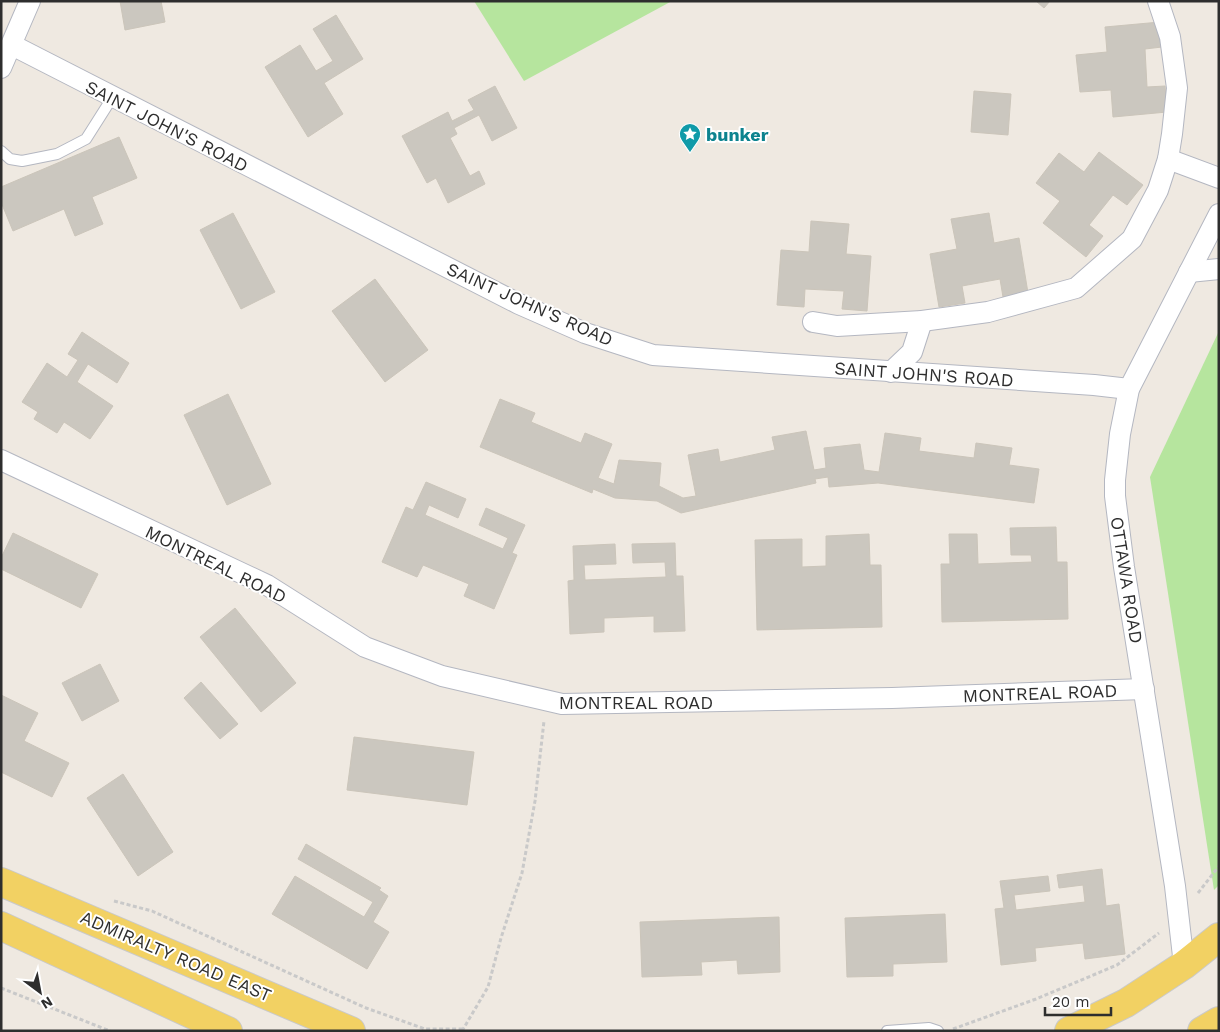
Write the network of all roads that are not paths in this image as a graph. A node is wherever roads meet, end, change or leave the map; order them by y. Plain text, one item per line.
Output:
1 (30, 1) edge
2 (1158, 1) edge
3 (12, 45) junction
4 (1, 68) edge
5 (112, 98) junction
6 (1, 151) edge
7 (1168, 159) junction
8 (1219, 178) edge
9 (1219, 214) edge
10 (1219, 270) edge
11 (1189, 272) junction
12 (922, 321) junction
13 (812, 322) dead end
14 (891, 372) junction
15 (1129, 389) junction
16 (1, 460) edge
17 (1144, 689) junction
18 (1, 882) edge
19 (1, 926) edge
20 (1219, 937) edge
21 (1, 942) edge
22 (44, 945) junction
23 (1184, 965) junction
24 (1219, 1021) edge
25 (228, 1031) edge
26 (351, 1031) edge
27 (887, 1031) edge
28 (938, 1031) edge
29 (1069, 1031) edge
30 (1202, 1031) edge

1 - 3 street
2 - 7 street
3 - 4 street
3 - 5 street, SAINT JOHN'S ROAD
5 - 6 lane
5 - 14 street, SAINT JOHN'S ROAD
7 - 8 street
7 - 12 street
9 - 11 street, OTTAWA ROAD
10 - 11 street
11 - 15 street, OTTAWA ROAD
12 - 13 street
12 - 14 street
14 - 15 street, SAINT JOHN'S ROAD
15 - 17 street, OTTAWA ROAD
16 - 17 street, MONTREAL ROAD
17 - 23 street, OTTAWA ROAD
18 - 26 main road, ADMIRALTY ROAD EAST
19 - 22 main road
20 - 23 main road
21 - 22 main road
22 - 25 main road
23 - 29 main road
24 - 30 main road
27 - 28 lane

